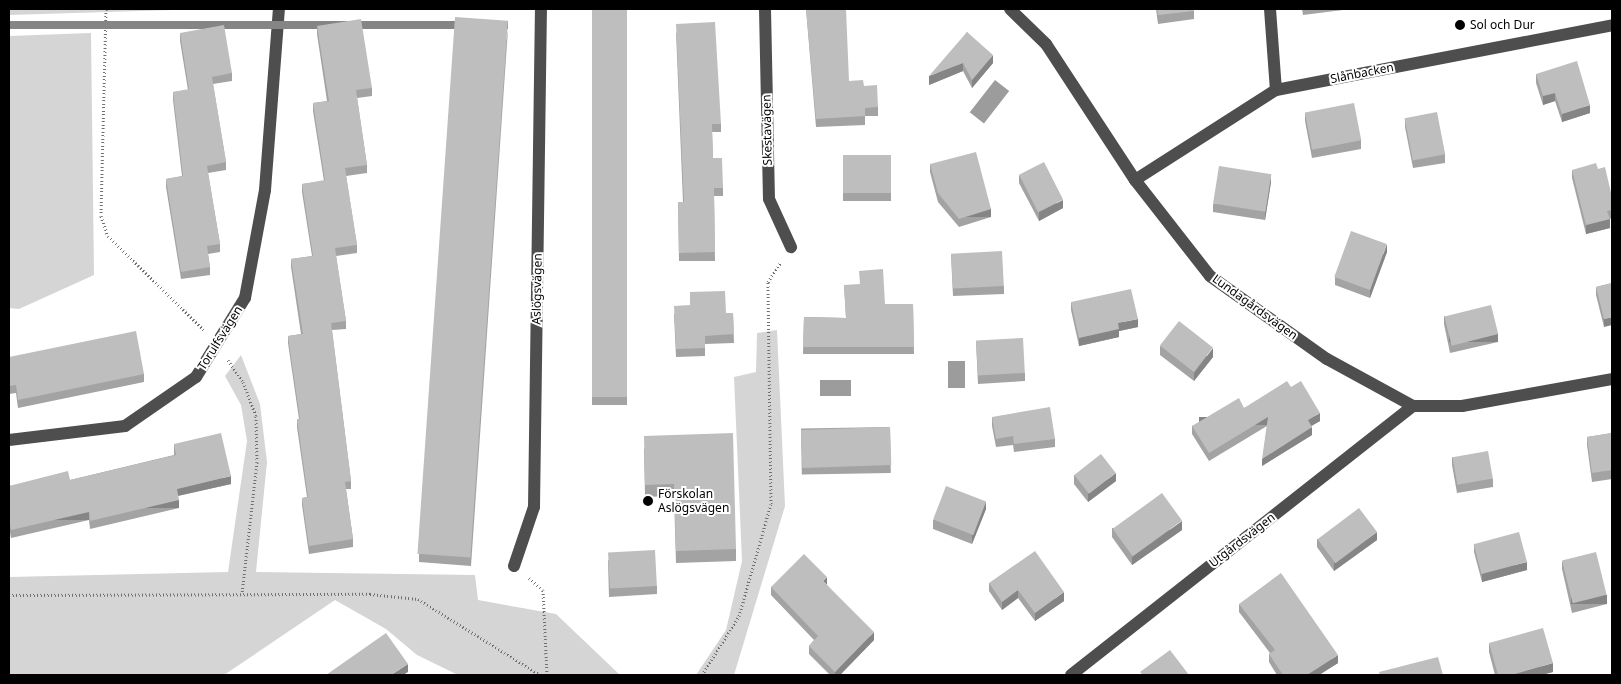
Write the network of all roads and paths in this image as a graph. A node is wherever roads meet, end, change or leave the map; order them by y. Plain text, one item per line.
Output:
1 (106, 9) edge
2 (279, 9) edge
3 (541, 9) edge
4 (765, 9) edge
5 (1010, 9) edge
6 (1270, 9) edge
7 (1612, 25) edge
8 (1276, 90) junction
9 (1134, 180) junction
10 (791, 247) joint
11 (217, 343) junction
12 (1612, 379) edge
13 (1413, 406) junction
14 (9, 440) edge
15 (514, 566) joint
16 (242, 594) junction
17 (9, 595) edge
18 (540, 675) edge
19 (546, 675) edge
20 (702, 675) edge
21 (1071, 675) edge

1 - 11 path
2 - 11 street, Torulfsvägen
3 - 15 street, Aslögsvägen
4 - 10 street, Skestavägen
5 - 9 street, Lundagårdsvägen
6 - 8 street
7 - 8 street, Slånbacken
8 - 9 street, Slånbacken
9 - 13 street, Lundagårdsvägen
10 - 20 path
11 - 14 street, Torulfsvägen
11 - 16 path
12 - 13 street, Lundagårdsvägen
13 - 21 street, Utgårdsvägen
15 - 19 path
16 - 17 path
16 - 18 path

